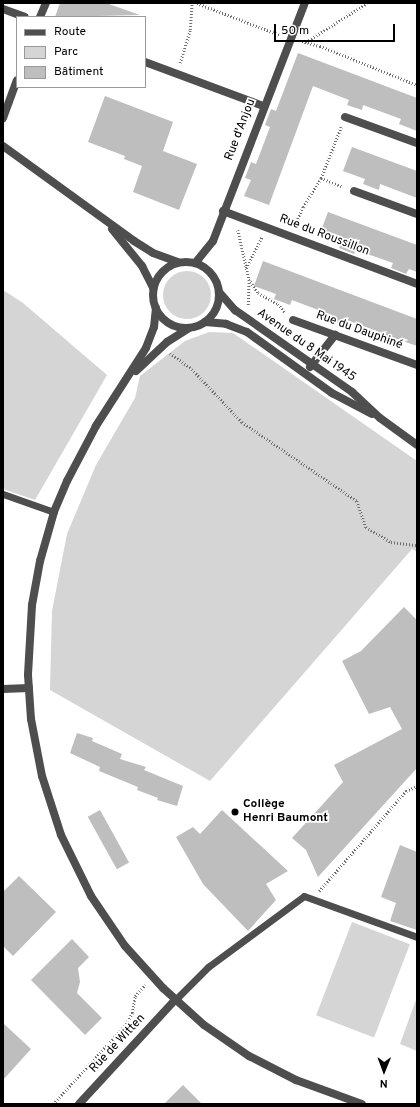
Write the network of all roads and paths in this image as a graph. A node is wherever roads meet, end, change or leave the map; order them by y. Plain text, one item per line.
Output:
1 (46, 3) edge
2 (192, 3) edge
3 (197, 3) edge
4 (304, 3) edge
5 (366, 3) edge
6 (3, 9) edge
7 (22, 16) edge
8 (40, 16) edge
9 (290, 39) junction
10 (305, 42) junction
11 (146, 62) edge
12 (176, 74) junction
13 (16, 83) edge
14 (417, 85) edge
15 (263, 106) junction
16 (345, 117) joint
17 (3, 118) edge
18 (417, 143) edge
19 (3, 146) edge
20 (321, 178) junction
21 (354, 191) joint
22 (224, 211) junction
23 (94, 212) junction
24 (417, 214) edge
25 (235, 215) junction
26 (267, 228) junction
27 (291, 236) junction
28 (178, 262) junction
29 (196, 262) junction
30 (246, 269) junction
31 (249, 279) junction
32 (417, 284) edge
33 (153, 288) junction
34 (220, 293) junction
35 (156, 308) junction
36 (247, 319) junction
37 (293, 320) joint
38 (205, 322) junction
39 (189, 328) junction
40 (335, 335) junction
41 (162, 347) junction
42 (313, 364) junction
43 (417, 365) edge
44 (304, 373) junction
45 (126, 382) junction
46 (380, 418) junction
47 (417, 445) edge
48 (3, 494) edge
49 (54, 512) junction
50 (417, 545) edge
51 (29, 688) junction
52 (3, 689) edge
53 (417, 786) edge
54 (312, 899) junction
55 (417, 937) edge
56 (152, 977) junction
57 (175, 1000) junction
58 (53, 1104) edge
59 (79, 1104) edge
60 (362, 1104) edge

1 - 8 street
2 - 12 path
3 - 9 path
4 - 9 street, Rue d'Anjou
5 - 10 path
6 - 7 street
9 - 10 path
9 - 15 street, Rue d'Anjou
10 - 14 path
11 - 12 street
12 - 15 street
13 - 17 street
15 - 22 street, Rue d'Anjou
16 - 18 street
16 - 20 path
19 - 23 street
20 - 21 path
20 - 27 path
21 - 24 street
22 - 25 street, Rue du Roussillon
22 - 29 street, Rue d'Anjou
23 - 28 street
23 - 33 street
25 - 26 street, Rue du Roussillon
25 - 30 path
26 - 27 street, Rue du Roussillon
26 - 30 path
27 - 32 street, Rue du Roussillon
28 - 29 street
28 - 33 street
29 - 34 street
30 - 31 path
31 - 36 path
31 - 37 path
33 - 35 street
34 - 36 street, Avenue du 8 Mai 1945
34 - 38 street
35 - 39 street
35 - 45 street
36 - 42 street, Avenue du 8 Mai 1945
37 - 40 street, Rue du Dauphiné
38 - 39 street
38 - 44 street, Avenue du 8 Mai 1945
39 - 41 street
40 - 42 street
40 - 43 street, Rue du Dauphiné
41 - 45 street
41 - 50 path
42 - 44 street
42 - 46 street, Avenue du 8 Mai 1945
44 - 46 street, Avenue du 8 Mai 1945
45 - 49 street
46 - 47 street, Avenue du 8 Mai 1945
48 - 49 lane
49 - 51 street
51 - 52 street
51 - 56 street
53 - 54 path
54 - 55 lane
54 - 57 lane
56 - 57 street
56 - 58 path
57 - 59 street, Rue de Witten
57 - 60 street

